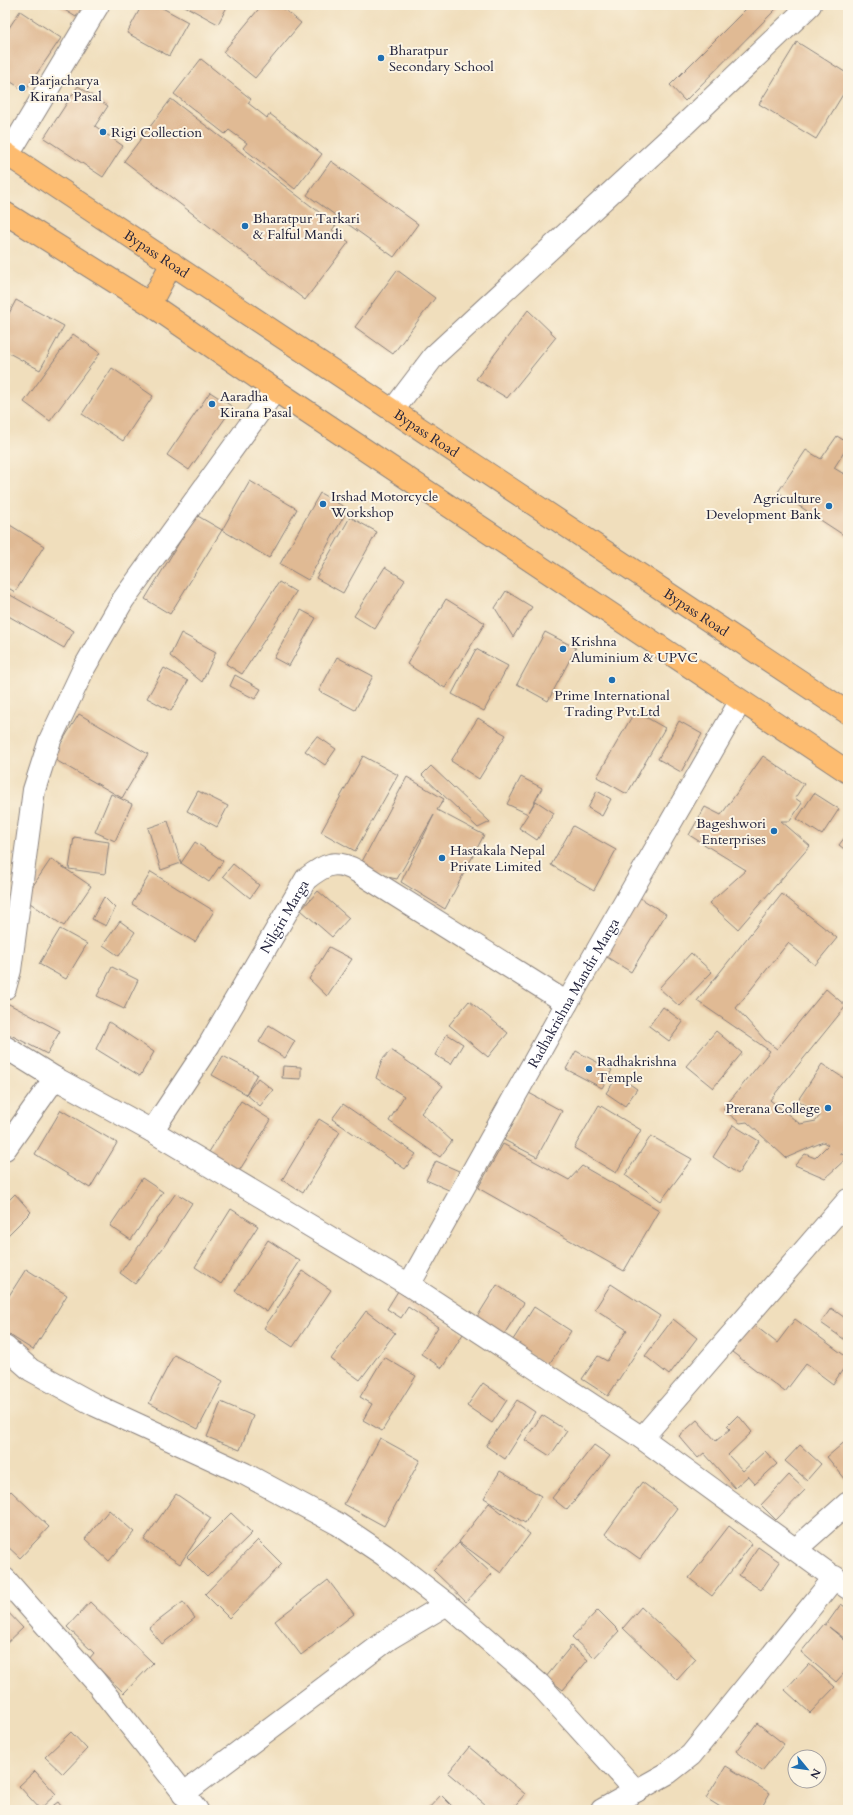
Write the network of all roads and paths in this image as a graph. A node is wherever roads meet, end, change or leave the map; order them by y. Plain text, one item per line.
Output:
1 (98, 5) edge
2 (810, 5) edge
3 (6, 156) edge
4 (5, 213) edge
5 (172, 263) junction
6 (150, 304) junction
7 (276, 390) junction
8 (393, 410) junction
9 (740, 702) junction
10 (848, 713) edge
11 (848, 772) edge
12 (5, 988) edge
13 (566, 1003) junction
14 (5, 1047) edge
15 (55, 1078) junction
16 (152, 1131) junction
17 (5, 1149) edge
18 (848, 1200) edge
19 (409, 1285) junction
20 (5, 1347) edge
21 (642, 1438) junction
22 (848, 1503) edge
23 (796, 1549) junction
24 (5, 1579) edge
25 (841, 1582) edge
26 (447, 1604) junction
27 (636, 1791) junction
28 (190, 1802) edge
29 (602, 1810) edge

1 - 3 street
2 - 8 street
3 - 5 highway, Bypass Road
4 - 6 highway
5 - 6 highway
5 - 8 highway, Bypass Road
6 - 7 highway
7 - 9 highway
7 - 12 street
8 - 10 highway, Bypass Road
9 - 11 highway
9 - 13 street, Radhakrishna Mandir Marga
13 - 16 street, Nilgiri Marga
13 - 19 street, Radhakrishna Mandir Marga
14 - 15 street
15 - 16 street
15 - 17 street
16 - 19 street
18 - 21 street
19 - 21 street
20 - 26 street
21 - 23 street
22 - 23 street
23 - 25 street
24 - 28 street
25 - 27 street
26 - 27 street
26 - 28 street
27 - 29 street

